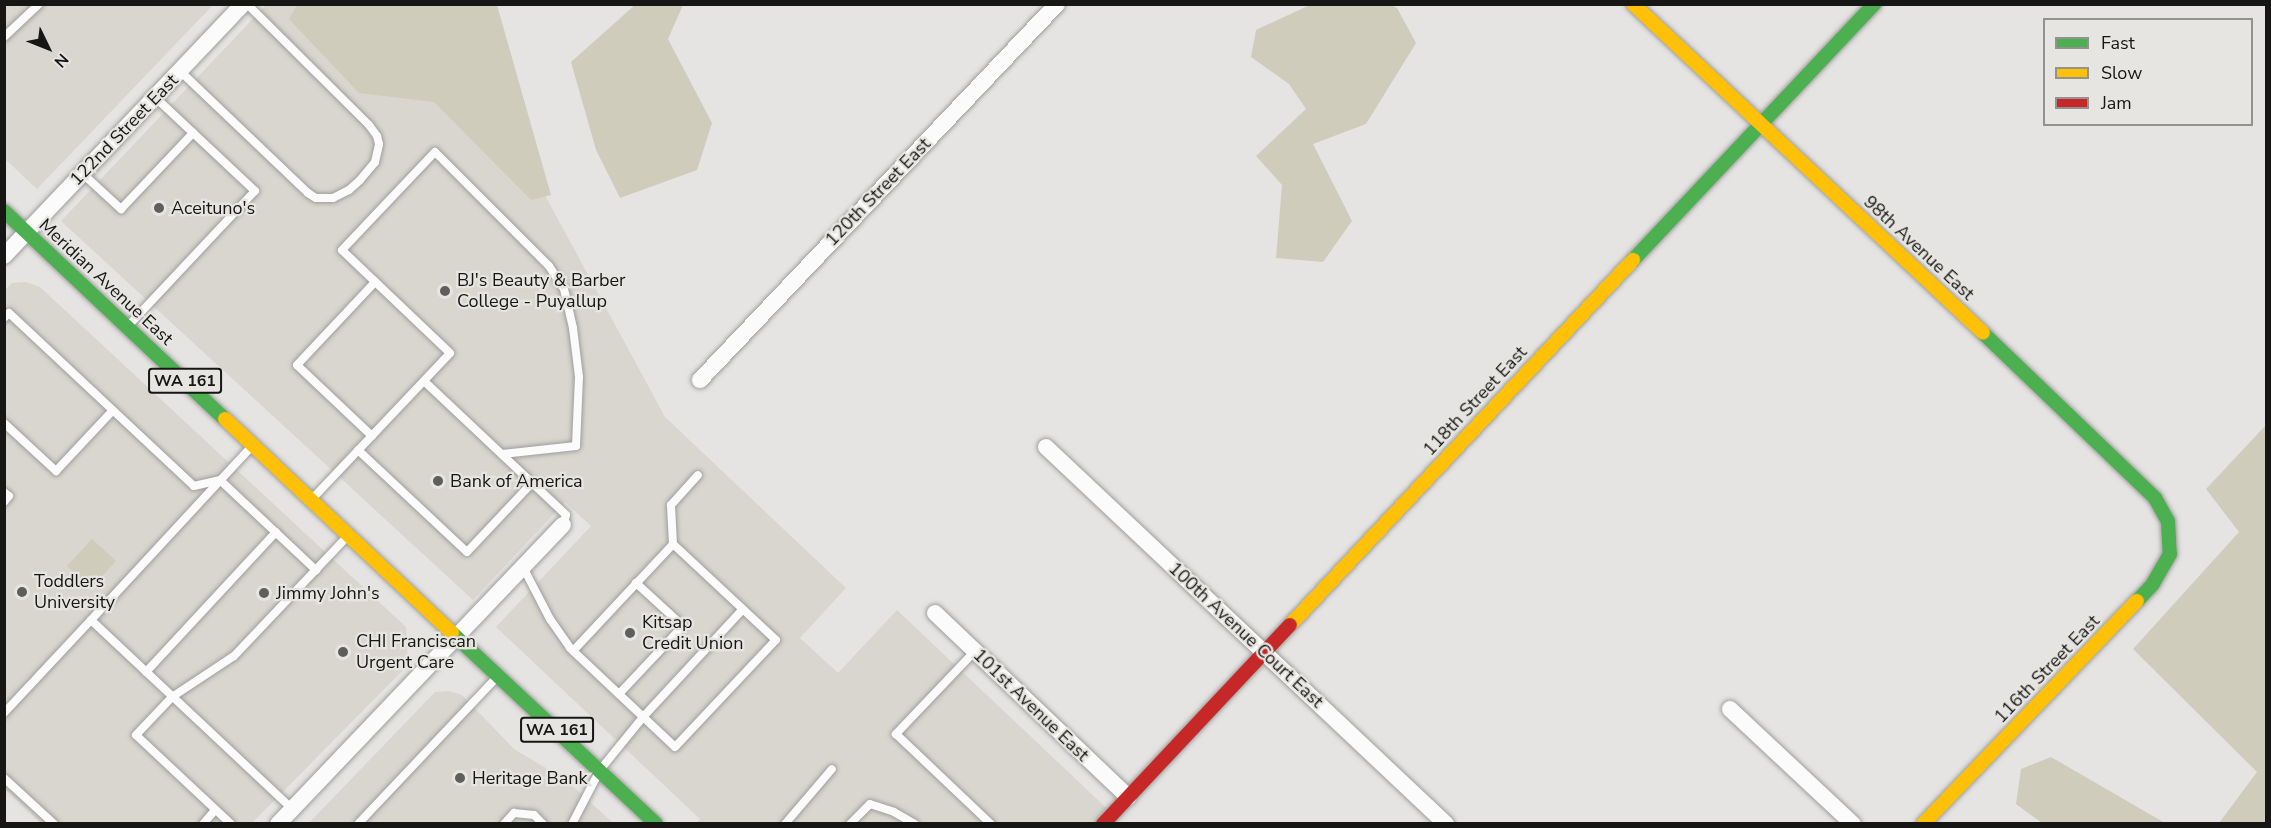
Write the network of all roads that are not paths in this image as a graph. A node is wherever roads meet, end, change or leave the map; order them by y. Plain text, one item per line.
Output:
1 (39, 4) edge
2 (1057, 4) edge
3 (1633, 4) edge
4 (1874, 4) edge
5 (243, 5) edge
6 (4, 37) edge
7 (180, 71) junction
8 (155, 97) junction
9 (1760, 124) junction
10 (193, 133) junction
11 (83, 174) junction
12 (4, 211) edge
13 (27, 232) junction
14 (4, 256) edge
15 (375, 282) junction
16 (4, 318) edge
17 (128, 327) junction
18 (700, 380) dead end
19 (424, 381) junction
20 (113, 410) junction
21 (4, 423) edge
22 (372, 436) junction
23 (253, 445) junction
24 (1046, 447) dead end
25 (358, 450) junction
26 (502, 454) junction
27 (698, 476) dead end
28 (220, 480) junction
29 (532, 483) junction
30 (4, 492) edge
31 (311, 499) junction
32 (4, 502) edge
33 (563, 525) joint
34 (2170, 527) joint
35 (276, 532) junction
36 (350, 534) junction
37 (673, 544) junction
38 (523, 566) junction
39 (316, 570) junction
40 (636, 583) junction
41 (743, 609) junction
42 (935, 612) dead end
43 (91, 620) junction
44 (457, 636) junction
45 (573, 651) junction
46 (975, 651) junction
47 (1264, 652) junction
48 (146, 672) junction
49 (499, 675) junction
50 (619, 694) junction
51 (172, 697) junction
52 (1730, 709) dead end
53 (4, 713) edge
54 (643, 717) junction
55 (600, 770) junction
56 (832, 770) dead end
57 (4, 778) edge
58 (1128, 797) junction
59 (292, 809) junction
60 (215, 810) junction
61 (54, 824) edge
62 (202, 824) edge
63 (231, 824) edge
64 (278, 824) edge
65 (358, 824) edge
66 (504, 824) edge
67 (543, 824) edge
68 (572, 824) edge
69 (656, 824) edge
70 (785, 824) edge
71 (850, 824) edge
72 (915, 824) edge
73 (991, 824) edge
74 (1103, 824) edge
75 (1446, 824) edge
76 (1853, 824) edge
77 (1923, 824) edge

1 - 6 lane
2 - 18 street, 120th Street East
3 - 9 street, 98th Avenue East
4 - 9 street, 118th Street East
5 - 7 street, 122nd Street East
5 - 7 lane
7 - 8 street, 122nd Street East
8 - 10 lane
8 - 11 street, 122nd Street East
9 - 34 street, 98th Avenue East
9 - 47 street, 118th Street East
10 - 11 lane
10 - 17 lane
11 - 13 street, 122nd Street East
12 - 13 street, Meridian Avenue East / WA 161
13 - 14 street, 122nd Street East
13 - 17 street, Meridian Avenue East / WA 161
15 - 19 lane
15 - 22 lane
15 - 26 lane
16 - 20 lane
17 - 23 street, Meridian Avenue East / WA 161
19 - 22 lane
19 - 26 lane
20 - 21 lane
20 - 28 lane
22 - 25 lane
23 - 28 lane
23 - 31 street, Meridian Avenue East / WA 161
24 - 47 street, 100th Avenue Court East
25 - 29 lane
25 - 31 lane
26 - 29 lane
27 - 37 lane
28 - 35 lane
28 - 43 lane
29 - 33 lane
30 - 32 lane
31 - 36 street, Meridian Avenue East / WA 161
33 - 38 street
34 - 77 street, 116th Street East
35 - 39 lane
35 - 48 lane
36 - 39 lane
36 - 44 street, Meridian Avenue East / WA 161
37 - 40 lane
37 - 41 lane
38 - 44 street
38 - 45 lane
39 - 51 lane
40 - 45 lane
40 - 50 lane
41 - 54 lane
41 - 54 lane
42 - 46 street, 101st Avenue East
43 - 48 lane
43 - 53 lane
44 - 49 street, WA 161
44 - 59 street
45 - 50 lane
46 - 58 street, 101st Avenue East
46 - 73 lane
47 - 58 street, 118th Street East
47 - 75 street, 100th Avenue Court East
48 - 51 lane
49 - 55 street, WA 161
49 - 65 lane
50 - 54 lane
51 - 59 lane
51 - 60 lane
52 - 76 street
54 - 55 lane
55 - 68 lane
55 - 69 street, WA 161
56 - 70 lane
57 - 61 lane
58 - 74 street, 118th Street East
59 - 64 street
60 - 62 lane
60 - 63 lane
66 - 67 lane
71 - 72 lane

